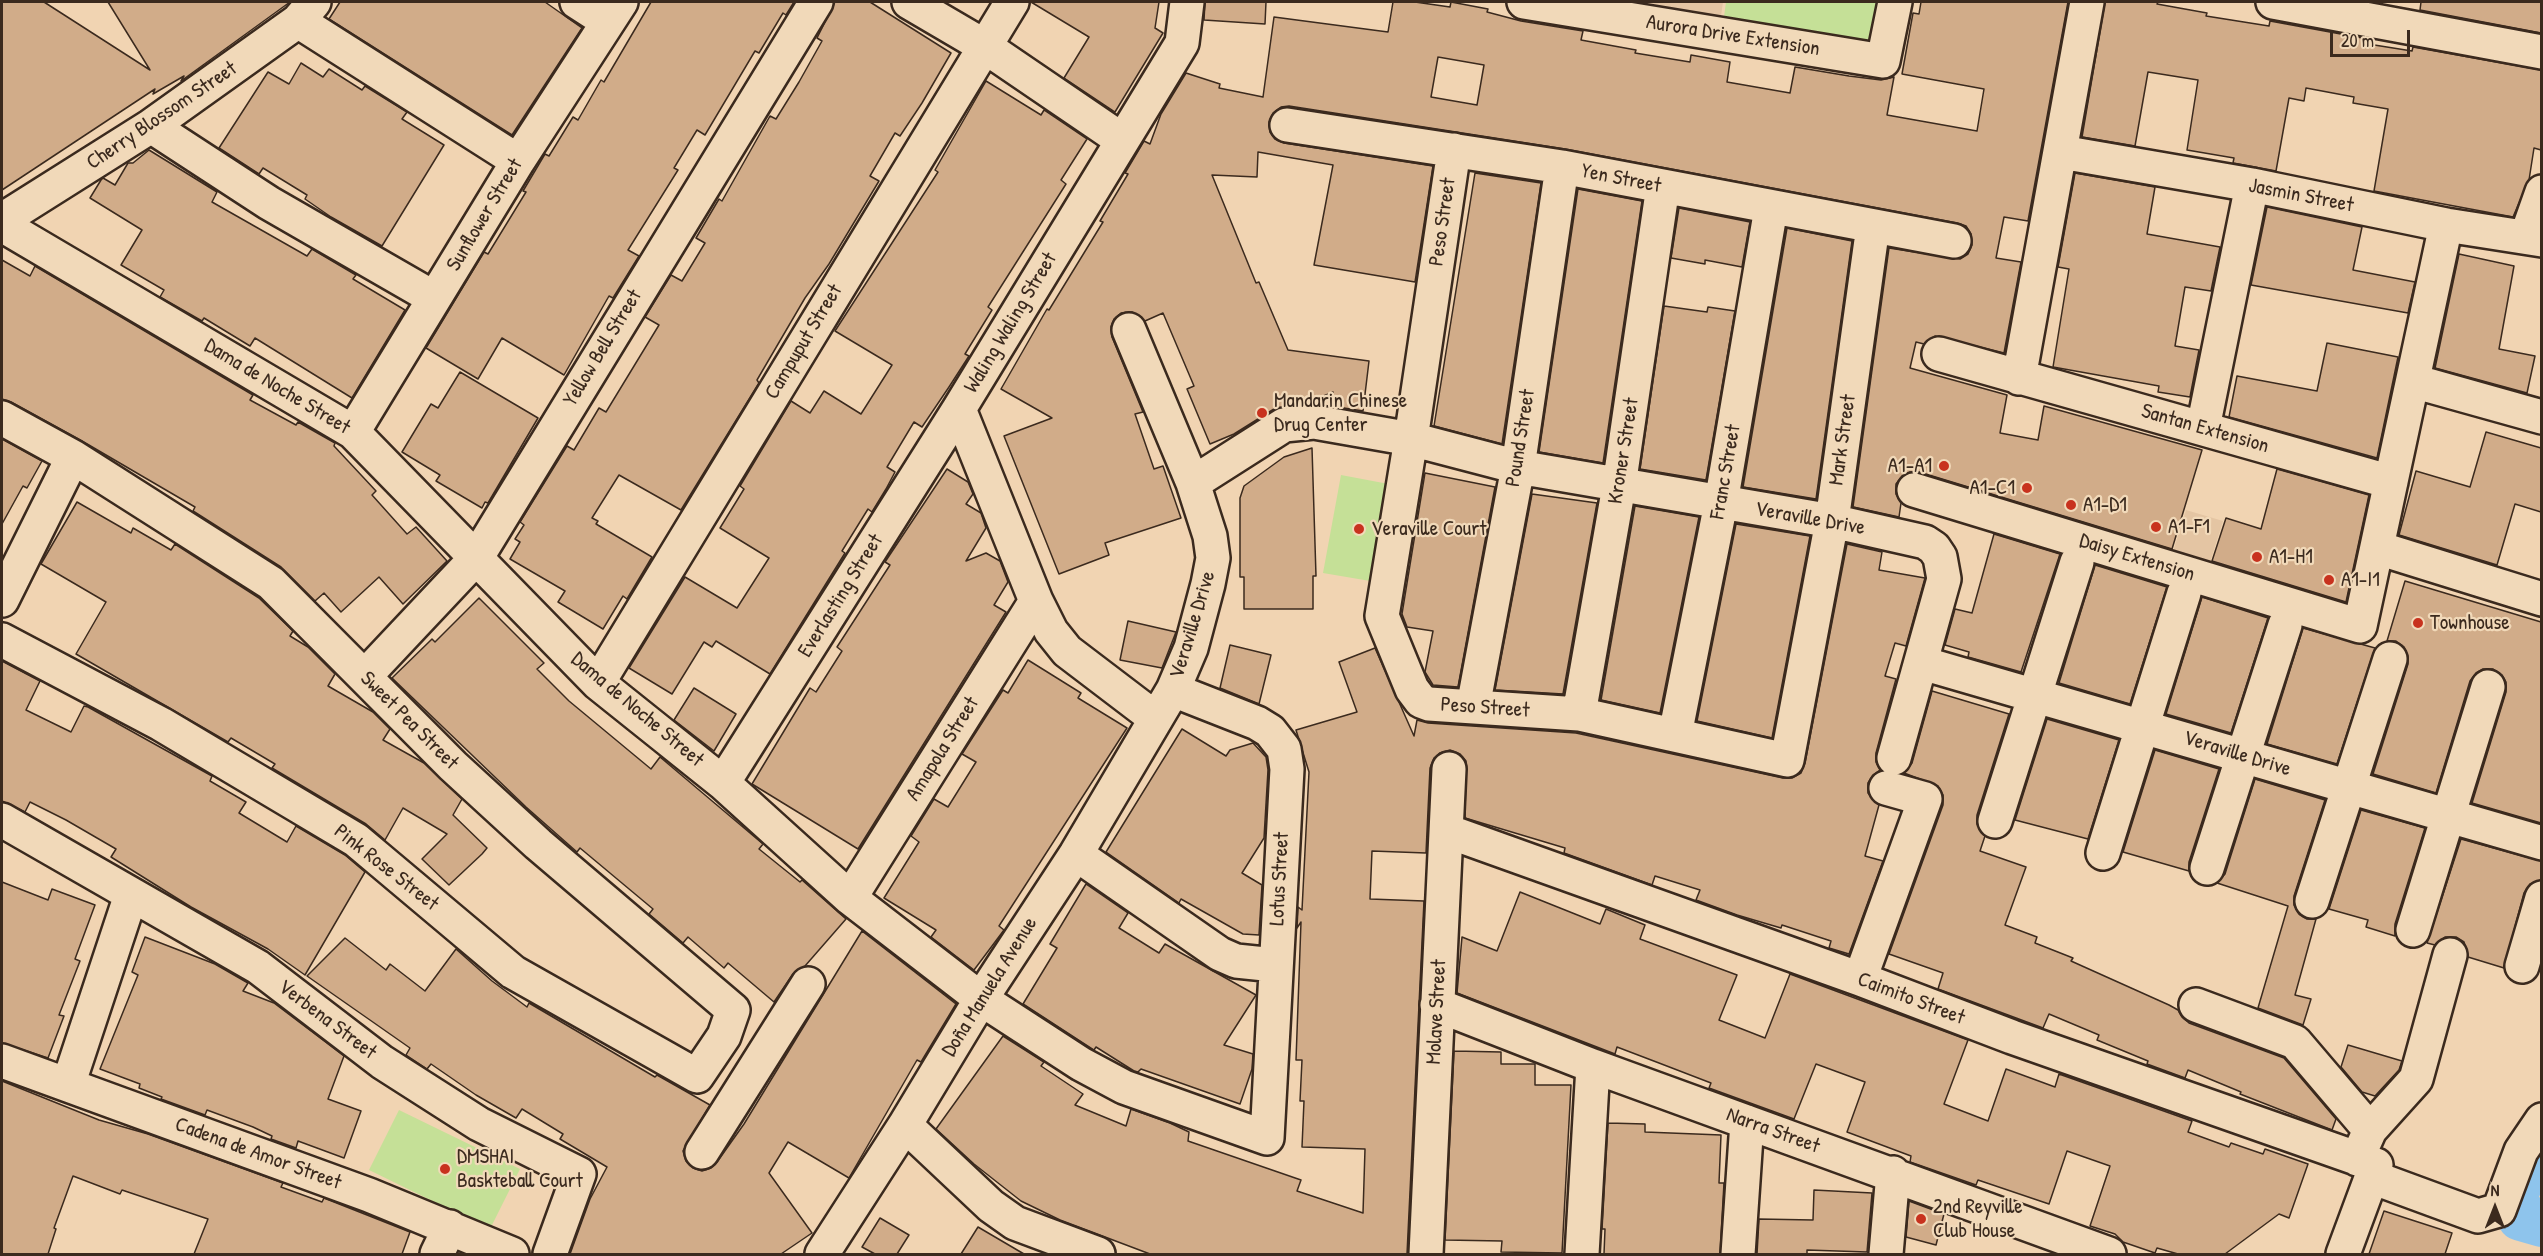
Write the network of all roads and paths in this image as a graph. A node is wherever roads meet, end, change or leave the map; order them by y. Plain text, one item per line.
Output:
1 (577, 2) edge
2 (816, 2) edge
3 (909, 2) edge
4 (1012, 2) edge
5 (1187, 2) edge
6 (1524, 2) edge
7 (1895, 2) edge
8 (2087, 2) edge
9 (2273, 2) edge
10 (306, 11) edge
11 (614, 12) edge
12 (984, 46) junction
13 (2541, 52) edge
14 (1287, 125) dead end
15 (152, 126) junction
16 (1122, 141) junction
17 (1454, 150) junction
18 (2061, 152) junction
19 (518, 161) junction
20 (1562, 167) junction
21 (2252, 185) junction
22 (1663, 186) junction
23 (2541, 192) edge
24 (1771, 208) junction
25 (2, 220) edge
26 (2, 225) edge
27 (2446, 225) junction
28 (1873, 226) junction
29 (2534, 238) edge
30 (1954, 241) dead end
31 (434, 298) junction
32 (1129, 330) dead end
33 (1939, 354) dead end
34 (2019, 378) junction
35 (2413, 381) junction
36 (959, 409) junction
37 (2541, 417) edge
38 (2, 418) edge
39 (2203, 428) junction
40 (354, 432) junction
41 (1411, 439) junction
42 (73, 457) junction
43 (1518, 467) junction
44 (2391, 482) junction
45 (1193, 483) junction
46 (1619, 486) junction
47 (1914, 490) dead end
48 (1721, 503) junction
49 (1832, 521) junction
50 (2378, 548) junction
51 (477, 557) junction
52 (2077, 562) dead end
53 (2184, 593) dead end
54 (2541, 599) edge
55 (2, 600) edge
56 (1036, 600) junction
57 (2285, 625) dead end
58 (2, 640) edge
59 (2390, 659) dead end
60 (1922, 663) junction
61 (365, 676) junction
62 (598, 682) junction
63 (2488, 687) dead end
64 (1173, 690) junction
65 (2036, 696) junction
66 (1473, 707) junction
67 (1579, 714) junction
68 (1155, 718) junction
69 (2142, 727) junction
70 (1676, 735) junction
71 (2243, 756) junction
72 (1787, 760) joint
73 (1449, 769) dead end
74 (723, 783) junction
75 (2348, 788) junction
76 (2448, 816) junction
77 (2, 820) edge
78 (1995, 821) dead end
79 (1447, 831) junction
80 (2541, 843) edge
81 (2103, 853) dead end
82 (1076, 854) junction
83 (2207, 868) dead end
84 (131, 895) junction
85 (850, 898) junction
86 (2541, 898) edge
87 (2312, 901) dead end
88 (2413, 930) dead end
89 (2450, 955) dead end
90 (1275, 965) junction
91 (2522, 966) dead end
92 (1860, 979) junction
93 (808, 984) dead end
94 (981, 999) junction
95 (1437, 1005) junction
96 (2196, 1005) dead end
97 (723, 1036) junction
98 (2, 1061) edge
99 (758, 1064) junction
100 (1593, 1066) junction
101 (697, 1076) joint
102 (68, 1085) junction
103 (2541, 1120) edge
104 (1747, 1122) junction
105 (905, 1125) junction
106 (2370, 1130) junction
107 (1267, 1138) joint
108 (702, 1152) dead end
109 (2368, 1167) junction
110 (1893, 1173) junction
111 (443, 1241) edge
112 (828, 1253) edge
113 (512, 1254) edge
114 (550, 1254) edge
115 (1098, 1254) edge
116 (1426, 1254) edge
117 (1582, 1254) edge
118 (1738, 1254) edge
119 (1886, 1254) edge
120 (2109, 1254) edge
121 (2343, 1254) edge

1 - 11 street
2 - 51 street, Yellow Bell Street
3 - 12 street
4 - 12 street, Campuput Street
5 - 16 street, Waling Waling Street
6 - 7 street, Aurora Drive Extension
8 - 18 street
9 - 13 street
10 - 15 street, Cherry Blossom Street
10 - 19 street
11 - 19 street, Sunflower Street
12 - 16 street
12 - 62 street, Campuput Street
14 - 17 street, Yen Street
15 - 25 street, Cherry Blossom Street
15 - 31 street
16 - 36 street, Waling Waling Street
17 - 20 street, Yen Street
17 - 41 street, Peso Street
18 - 21 street, Jasmin Street
18 - 34 street
19 - 31 street, Sunflower Street
20 - 22 street, Yen Street
20 - 43 street, Pound Street
21 - 27 street, Jasmin Street
21 - 39 street
22 - 24 street, Yen Street
22 - 46 street, Kroner Street
23 - 29 street
24 - 28 street, Yen Street
24 - 48 street, Franc Street
26 - 40 street, Dama de Noche Street
27 - 29 street, Jasmin Street
27 - 35 street
28 - 30 street, Yen Street
28 - 49 street, Mark Street
31 - 40 street, Sunflower Street
32 - 45 street
33 - 34 street, Santan Extension
34 - 39 street, Santan Extension
35 - 37 street
35 - 44 street
36 - 56 street, Waling Waling Street
36 - 74 street, Everlasting Street
38 - 42 street, Sweet Pea Street
39 - 44 street, Santan Extension
40 - 51 street, Dama de Noche Street
41 - 43 street, Veraville Drive
41 - 45 street, Veraville Drive
41 - 66 street, Peso Street
42 - 55 street
42 - 61 street, Sweet Pea Street
43 - 46 street, Veraville Drive
43 - 66 street, Pound Street
44 - 50 street
45 - 64 street, Veraville Drive
46 - 48 street, Veraville Drive
46 - 67 street, Kroner Street
47 - 50 street, Daisy Extension
48 - 49 street, Veraville Drive
48 - 70 street, Franc Street
49 - 60 street, Veraville Drive
49 - 72 street, Mark Street
50 - 54 street
51 - 61 street, Yellow Bell Street
51 - 62 street, Dama de Noche Street
52 - 65 street
53 - 69 street
56 - 68 street, Waling Waling Street
56 - 85 street, Amapola Street
57 - 71 street
58 - 101 street, Pink Rose Street
59 - 75 street
60 - 65 street, Veraville Drive
60 - 92 street
61 - 97 street, Sweet Pea Street
62 - 74 street, Dama de Noche Street
63 - 76 street
64 - 68 street, Veraville Drive
64 - 90 street, Lotus Street
65 - 69 street, Veraville Drive
65 - 78 street
66 - 67 street, Peso Street
67 - 70 street, Peso Street
68 - 82 street, Doña Manuela Avenue
69 - 71 street, Veraville Drive
69 - 81 street
70 - 72 street, Peso Street
71 - 75 street, Veraville Drive
71 - 83 street
73 - 79 street, Molave Street
74 - 85 street, Dama de Noche Street
75 - 76 street, Veraville Drive
75 - 87 street
76 - 80 street, Veraville Drive
76 - 88 street
77 - 84 street, Verbena Street
79 - 92 street, Caimito Street
79 - 95 street, Molave Street
82 - 90 street
82 - 94 street, Doña Manuela Avenue
84 - 102 street
84 - 114 street, Verbena Street
85 - 94 street, Dama de Noche Street
86 - 91 street
89 - 106 street
90 - 107 street, Lotus Street
92 - 109 street, Caimito Street
93 - 99 street
94 - 105 street, Doña Manuela Avenue
94 - 107 street, Dama de Noche Street
95 - 100 street, Narra Street
95 - 116 street, Molave Street
96 - 106 street
97 - 99 street
97 - 101 street, Sweet Pea Street
98 - 102 street, Cadena de Amor Street
99 - 108 street
100 - 104 street, Narra Street
100 - 117 street
102 - 111 street, Cadena de Amor Street
103 - 109 street, Caimito Street
104 - 110 street, Narra Street
104 - 118 street
105 - 112 street, Doña Manuela Avenue
105 - 115 street
106 - 109 street
109 - 121 street
110 - 119 street
110 - 120 street, Narra Street
111 - 113 street, Cadena de Amor Street

